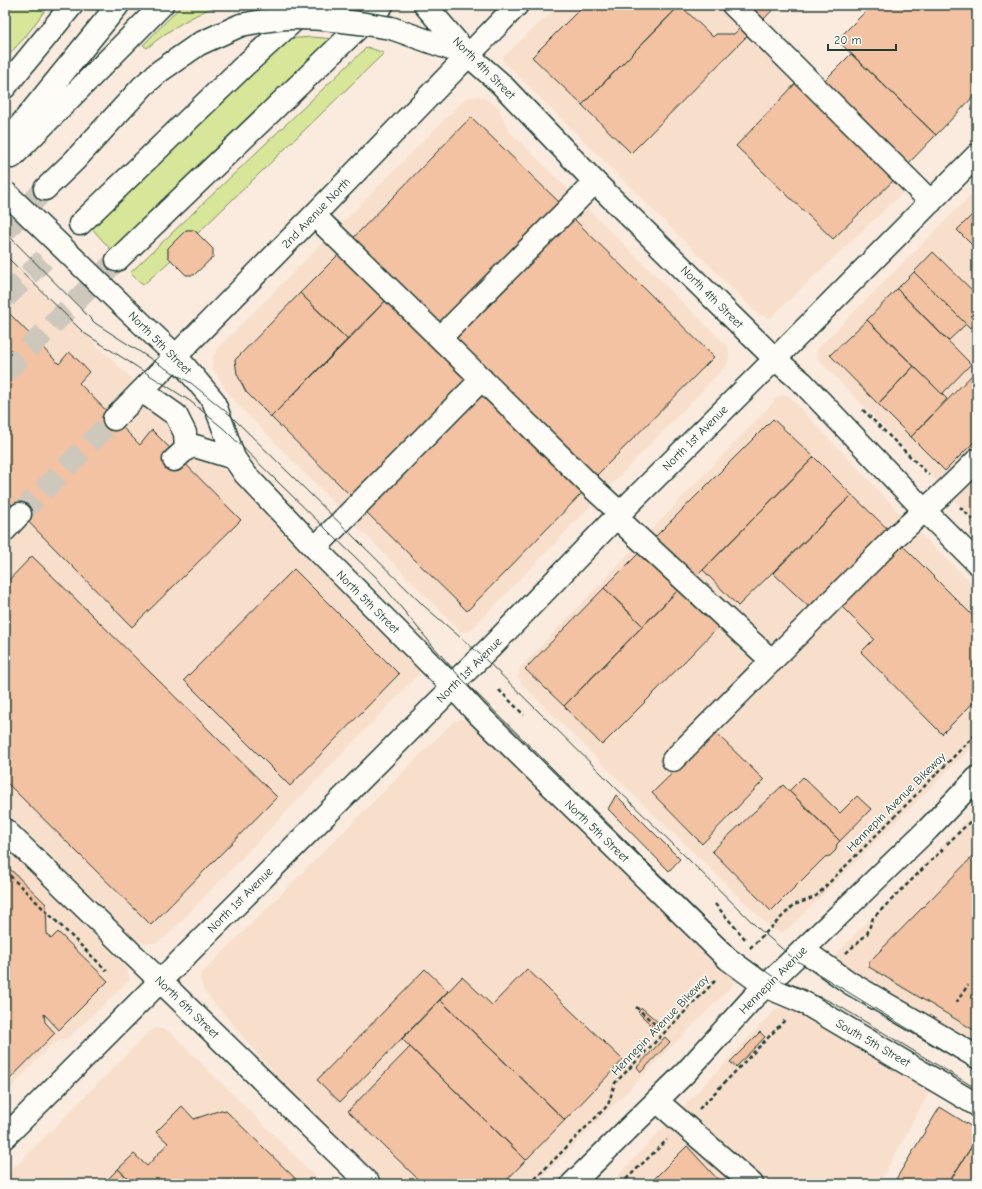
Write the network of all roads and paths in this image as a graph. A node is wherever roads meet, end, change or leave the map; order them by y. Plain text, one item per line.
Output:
1 (72, 5) edge
2 (118, 5) edge
3 (162, 5) edge
4 (311, 5) edge
5 (382, 5) edge
6 (425, 5) edge
7 (517, 5) edge
8 (734, 5) edge
9 (468, 55) junction
10 (5, 87) edge
11 (9, 150) edge
12 (977, 155) edge
13 (595, 182) junction
14 (45, 189) tunnel mouth
15 (5, 192) edge
16 (931, 202) junction
17 (314, 215) junction
18 (80, 224) tunnel mouth
19 (117, 260) tunnel mouth
20 (440, 338) junction
21 (176, 356) junction
22 (775, 359) junction
23 (482, 379) junction
24 (142, 391) junction
25 (863, 410) dead end
26 (114, 419) tunnel mouth
27 (234, 458) junction
28 (977, 460) edge
29 (945, 492) junction
30 (924, 510) junction
31 (20, 514) tunnel mouth
32 (618, 515) junction
33 (977, 524) edge
34 (5, 530) edge
35 (315, 548) junction
36 (977, 563) edge
37 (772, 661) junction
38 (453, 687) junction
39 (499, 690) dead end
40 (524, 715) dead end
41 (977, 733) edge
42 (673, 760) dead end
43 (977, 778) edge
44 (977, 815) edge
45 (5, 830) edge
46 (5, 871) edge
47 (715, 904) dead end
48 (772, 926) dead end
49 (746, 940) dead end
50 (803, 950) junction
51 (843, 956) dead end
52 (107, 971) dead end
53 (718, 978) dead end
54 (160, 980) junction
55 (968, 985) dead end
56 (765, 986) junction
57 (956, 1003) dead end
58 (636, 1007) dead end
59 (788, 1017) dead end
60 (659, 1028) dead end
61 (977, 1057) edge
62 (657, 1101) junction
63 (977, 1105) edge
64 (684, 1124) junction
65 (5, 1137) edge
66 (369, 1184) edge
67 (530, 1184) edge
68 (572, 1184) edge
69 (621, 1184) edge
70 (752, 1184) edge

1 - 10 main road
2 - 11 main road
3 - 11 main road
4 - 18 main road
5 - 19 main road
6 - 9 main road, North 4th Street
7 - 9 main road, 2nd Avenue North
8 - 16 main road
9 - 13 main road, North 4th Street
9 - 14 main road, bridge
9 - 17 main road, 2nd Avenue North
12 - 16 main road, North 1st Avenue
13 - 20 main road
13 - 22 main road, North 4th Street
15 - 21 main road, North 5th Street, bridge
16 - 22 main road, North 1st Avenue
17 - 20 main road
17 - 21 main road, 2nd Avenue North
20 - 23 main road
21 - 24 main road, 2nd Avenue North
21 - 27 main road, North 5th Street
22 - 30 main road, North 4th Street
22 - 32 main road, North 1st Avenue
23 - 32 main road
23 - 35 main road
24 - 26 main road, 2nd Avenue North
24 - 27 main road
25 - 29 path
27 - 35 main road, North 5th Street
28 - 29 main road
29 - 30 main road
29 - 33 path
30 - 36 main road, North 4th Street
30 - 37 main road
31 - 34 main road
32 - 37 main road
32 - 38 main road, North 1st Avenue
35 - 38 main road, North 5th Street
37 - 42 main road
38 - 54 main road, North 1st Avenue
38 - 56 main road, North 5th Street
39 - 40 path
41 - 48 path, Hennepin Avenue Bikeway
43 - 50 main road, Hennepin Avenue
44 - 51 path
45 - 54 main road, North 6th Street
46 - 52 path
47 - 49 path
50 - 56 main road, Hennepin Avenue
50 - 61 main road
53 - 67 path, Hennepin Avenue Bikeway
54 - 65 main road, North 1st Avenue
54 - 66 main road, North 6th Street
55 - 57 path
56 - 62 main road, Hennepin Avenue
56 - 63 main road, South 5th Street
58 - 60 path
59 - 64 path
62 - 64 main road
62 - 68 main road, Hennepin Avenue
64 - 69 path
64 - 70 main road

